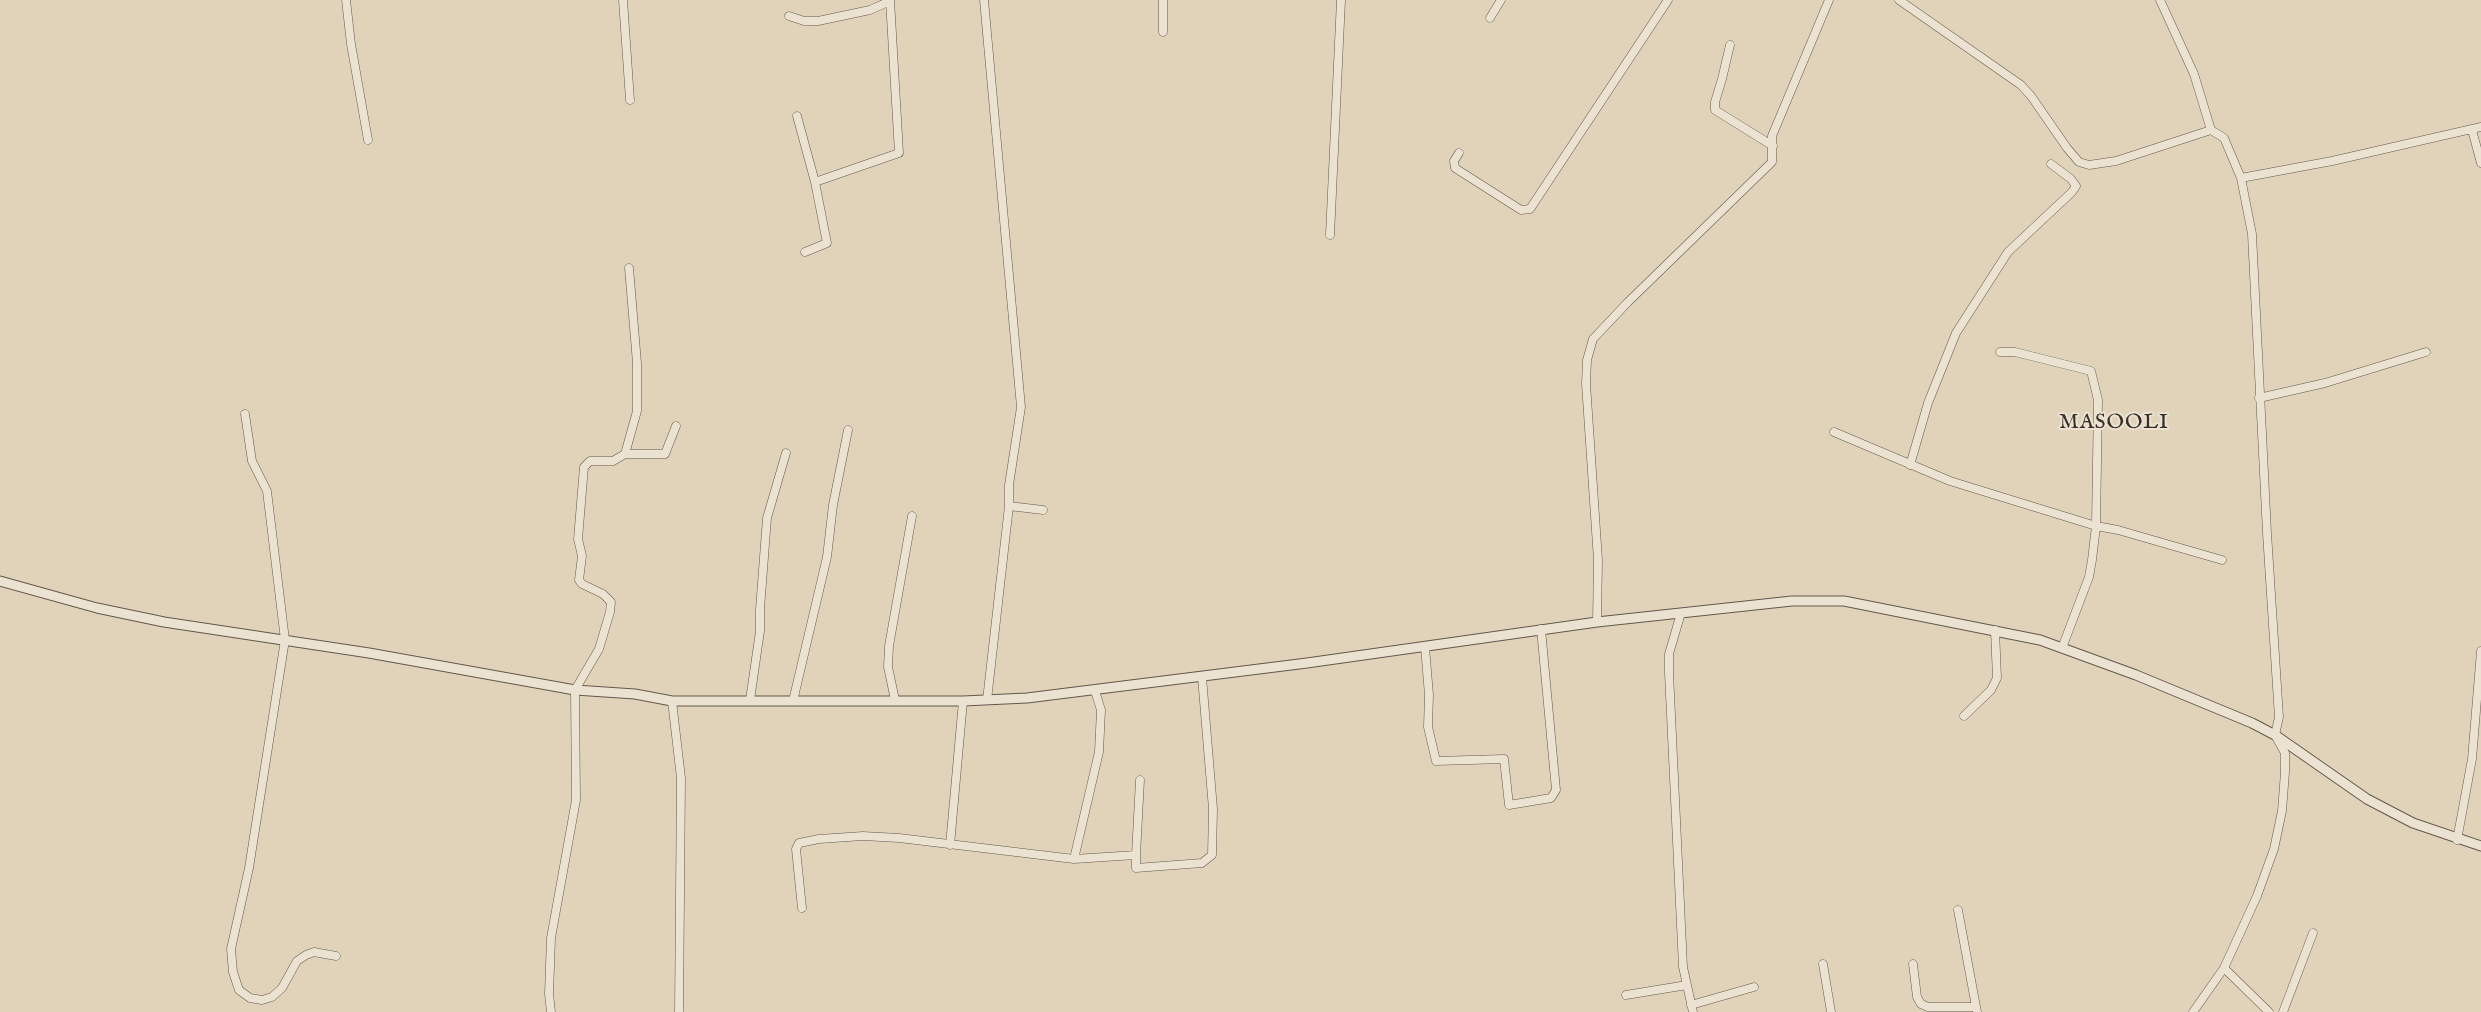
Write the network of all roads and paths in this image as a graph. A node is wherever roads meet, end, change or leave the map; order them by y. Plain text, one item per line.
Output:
1 (346, 0) edge
2 (623, 0) edge
3 (890, 0) edge
4 (984, 0) edge
5 (1163, 0) edge
6 (1341, 0) edge
7 (1501, 0) edge
8 (1668, 0) edge
9 (1828, 0) edge
10 (1899, 0) edge
11 (2160, 0) edge
12 (789, 16) dead end
13 (1490, 18) dead end
14 (1164, 32) dead end
15 (1730, 45) dead end
16 (630, 100) dead end
17 (797, 116) dead end
18 (2481, 128) edge
19 (2211, 130) junction
20 (2472, 130) junction
21 (368, 140) dead end
22 (1773, 146) junction
23 (1459, 153) dead end
24 (2481, 163) edge
25 (2051, 164) dead end
26 (2241, 178) junction
27 (815, 182) junction
28 (1330, 235) dead end
29 (805, 252) dead end
30 (629, 268) dead end
31 (2000, 352) dead end
32 (2426, 352) dead end
33 (2259, 398) junction
34 (245, 414) dead end
35 (676, 426) dead end
36 (848, 430) dead end
37 (1834, 432) dead end
38 (786, 453) dead end
39 (625, 454) junction
40 (1910, 465) junction
41 (1009, 506) junction
42 (1042, 510) dead end
43 (912, 516) dead end
44 (2096, 526) junction
45 (2222, 560) dead end
46 (0, 581) edge
47 (1681, 612) junction
48 (1597, 622) junction
49 (1541, 629) junction
50 (1996, 630) junction
51 (285, 640) junction
52 (1425, 647) junction
53 (2062, 648) junction
54 (2481, 651) edge
55 (1202, 677) junction
56 (575, 690) junction
57 (1094, 691) junction
58 (750, 700) junction
59 (895, 700) junction
60 (988, 700) junction
61 (672, 701) junction
62 (793, 701) junction
63 (963, 701) junction
64 (1964, 716) dead end
65 (2274, 735) junction
66 (1140, 780) dead end
67 (2457, 840) junction
68 (950, 845) junction
69 (2481, 846) edge
70 (1136, 855) junction
71 (1074, 859) junction
72 (802, 908) dead end
73 (1958, 910) dead end
74 (2313, 933) dead end
75 (336, 956) dead end
76 (1823, 964) dead end
77 (1913, 964) dead end
78 (2224, 968) junction
79 (1687, 985) junction
80 (1754, 987) dead end
81 (1626, 995) dead end
82 (1692, 1008) edge
83 (1976, 1009) edge
84 (551, 1012) edge
85 (679, 1012) edge
86 (1831, 1012) edge
87 (2193, 1012) edge
88 (2270, 1012) edge
89 (2283, 1012) edge

1 - 21 street
2 - 16 street
3 - 12 street
3 - 27 street
4 - 41 street
5 - 14 street
6 - 28 street
7 - 13 street
8 - 23 street
9 - 22 street
10 - 19 street
11 - 19 street
15 - 22 street
17 - 27 street
18 - 20 street
19 - 26 street
20 - 24 street
20 - 26 street
22 - 48 street
25 - 40 street
26 - 33 street
27 - 29 street
30 - 39 street
31 - 44 street
32 - 33 street
33 - 65 street
34 - 51 street
35 - 39 street
36 - 62 street
37 - 40 street
38 - 58 street
39 - 56 street
40 - 44 street
41 - 42 street
41 - 60 street
43 - 59 street
44 - 45 street
44 - 53 street
46 - 51 street
47 - 48 street
47 - 50 street
47 - 79 street
48 - 49 street
49 - 52 street
49 - 52 street
50 - 53 street
50 - 64 street
51 - 56 street
51 - 75 street
52 - 55 street
53 - 65 street
54 - 67 street
55 - 57 street
55 - 70 street
56 - 61 street
56 - 84 street
57 - 60 street
57 - 71 street
58 - 61 street
58 - 62 street
59 - 62 street
59 - 63 street
60 - 63 street
61 - 85 street
63 - 68 street
65 - 67 street
65 - 78 street
66 - 70 street
67 - 69 street
68 - 71 street
68 - 72 street
70 - 71 street
73 - 83 street
74 - 89 street
76 - 86 street
77 - 83 street
78 - 87 street
78 - 88 street
79 - 81 street
79 - 82 street
80 - 82 street

